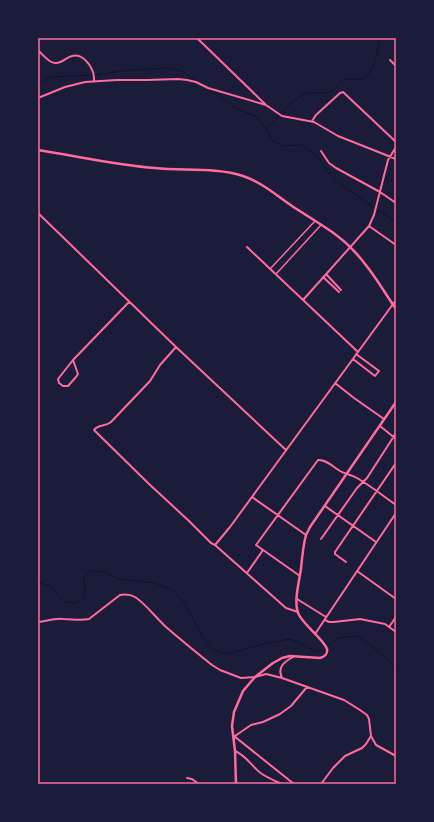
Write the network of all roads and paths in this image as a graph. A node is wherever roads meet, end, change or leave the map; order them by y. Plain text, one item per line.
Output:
1 (197, 38) edge
2 (38, 50) edge
3 (390, 60) dead end
4 (396, 66) edge
5 (94, 82) junction
6 (38, 98) edge
7 (266, 105) junction
8 (312, 121) junction
9 (396, 142) edge
10 (396, 146) edge
11 (38, 150) edge
12 (321, 151) dead end
13 (390, 156) junction
14 (396, 159) edge
15 (380, 192) junction
16 (396, 203) edge
17 (38, 213) edge
18 (315, 221) junction
19 (321, 225) junction
20 (369, 226) junction
21 (396, 245) edge
22 (246, 247) dead end
23 (350, 247) junction
24 (270, 269) junction
25 (276, 274) junction
26 (326, 274) junction
27 (324, 277) junction
28 (303, 300) junction
29 (396, 300) edge
30 (129, 302) junction
31 (393, 304) junction
32 (396, 309) edge
33 (176, 347) junction
34 (358, 352) junction
35 (356, 354) junction
36 (353, 359) junction
37 (73, 360) junction
38 (335, 383) junction
39 (396, 402) edge
40 (384, 419) junction
41 (379, 426) junction
42 (396, 433) edge
43 (393, 437) junction
44 (396, 439) edge
45 (286, 450) junction
46 (396, 463) edge
47 (346, 474) junction
48 (363, 482) junction
49 (377, 491) junction
50 (252, 497) junction
51 (396, 505) edge
52 (324, 506) junction
53 (396, 512) edge
54 (278, 515) junction
55 (338, 516) junction
56 (353, 526) junction
57 (306, 535) junction
58 (321, 539) dead end
59 (376, 542) junction
60 (215, 545) junction
61 (263, 550) junction
62 (346, 562) dead end
63 (357, 571) junction
64 (247, 573) junction
65 (300, 576) junction
66 (297, 598) junction
67 (396, 598) edge
68 (298, 612) junction
69 (326, 617) junction
70 (396, 617) edge
71 (324, 620) junction
72 (38, 622) edge
73 (389, 627) junction
74 (396, 632) edge
75 (315, 634) junction
76 (293, 657) junction
77 (255, 677) junction
78 (282, 678) junction
79 (307, 687) junction
80 (234, 736) junction
81 (371, 736) junction
82 (235, 751) junction
83 (396, 756) edge
84 (187, 778) dead end
85 (199, 784) edge
86 (236, 784) edge
87 (282, 784) edge
88 (294, 784) edge
89 (321, 784) edge

1 - 7 street
2 - 5 street
3 - 4 street
5 - 6 street
5 - 7 street
7 - 8 street
8 - 9 street
8 - 13 street
10 - 13 street
11 - 18 street
12 - 15 street
13 - 14 street
13 - 15 street
15 - 16 street
15 - 20 street
17 - 30 street
18 - 19 street
18 - 24 street
19 - 23 street
19 - 25 street
20 - 21 street
20 - 23 street
22 - 24 street
23 - 26 street
23 - 31 street
24 - 25 street
25 - 28 street
26 - 27 street
26 - 27 street
27 - 28 street
28 - 34 street
29 - 31 street
30 - 33 street
30 - 37 street
31 - 32 street
31 - 34 street
33 - 45 street
33 - 60 street
34 - 35 street
35 - 36 street
35 - 36 street
36 - 38 street
37 - 37 street
38 - 40 street
38 - 45 street
39 - 40 street
40 - 41 street
41 - 43 street
41 - 47 street
42 - 43 street
43 - 44 street
43 - 48 street
45 - 50 street
46 - 49 street
47 - 48 street
47 - 52 street
47 - 54 street
48 - 49 street
48 - 55 street
49 - 51 street
49 - 56 street
50 - 54 street
50 - 60 street
52 - 55 street
52 - 57 street
53 - 59 street
54 - 57 street
54 - 61 street
55 - 56 street
55 - 58 street
56 - 59 street
56 - 62 street
57 - 65 street
59 - 63 street
60 - 64 street
61 - 64 street
61 - 65 street
63 - 67 street
63 - 69 street
64 - 68 street
65 - 66 street
66 - 68 street
66 - 69 street
68 - 75 street
69 - 71 street
70 - 73 street
71 - 73 street
71 - 75 street
72 - 77 street
73 - 74 street
75 - 76 street
76 - 77 street
76 - 78 street
77 - 78 street
77 - 80 street
78 - 79 street
79 - 80 street
79 - 81 street
80 - 82 street
80 - 88 street
81 - 83 street
81 - 89 street
82 - 86 street
82 - 87 street
84 - 85 street

